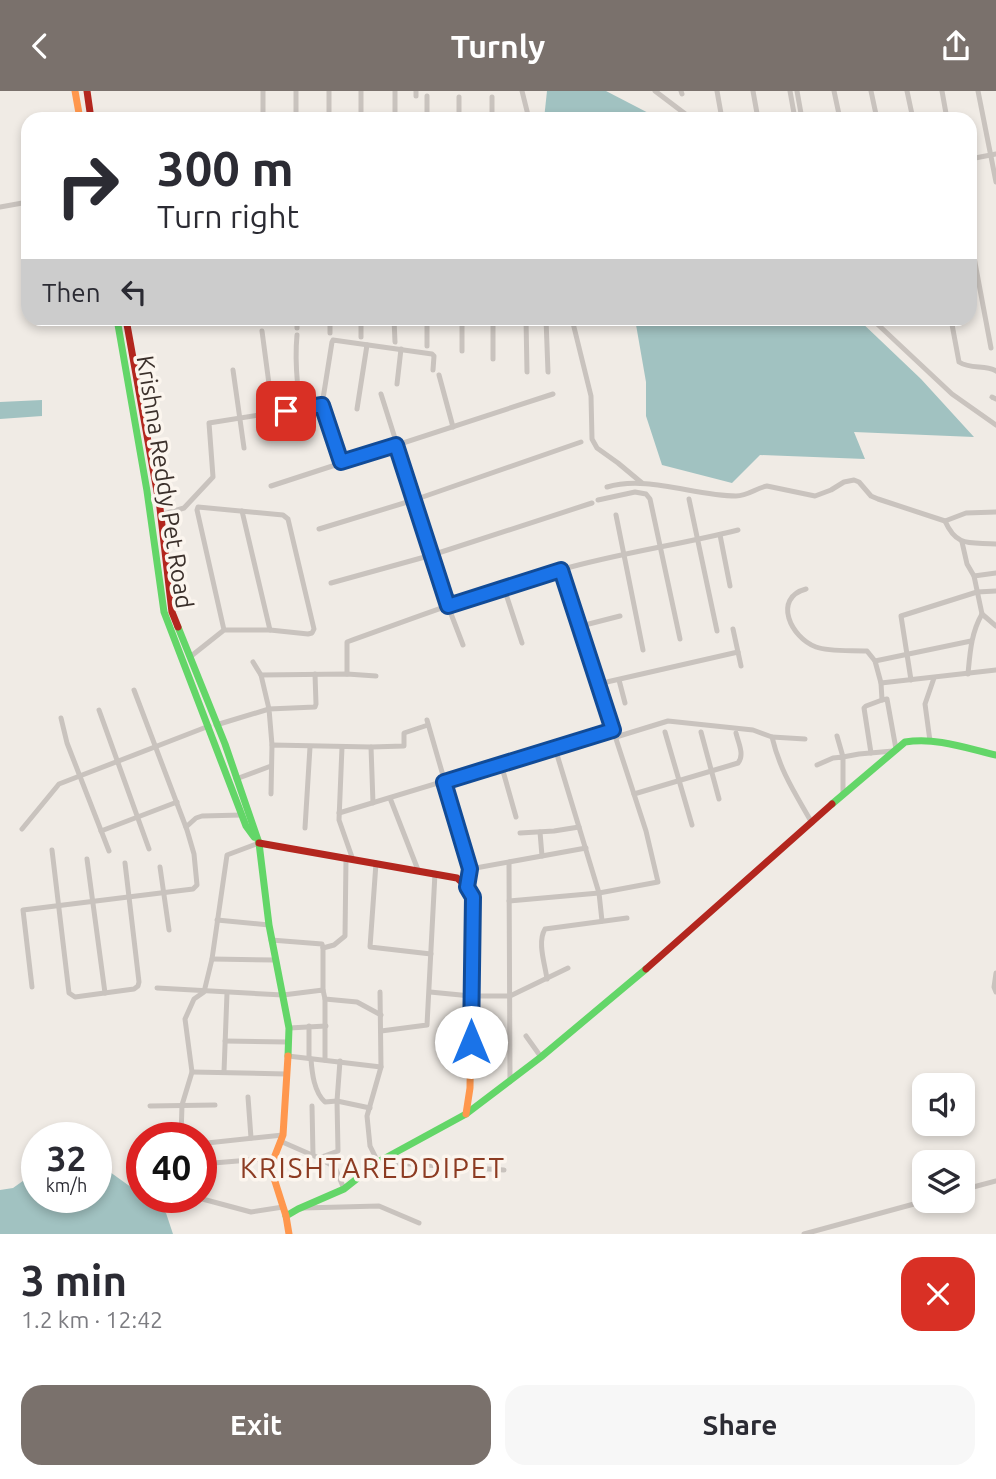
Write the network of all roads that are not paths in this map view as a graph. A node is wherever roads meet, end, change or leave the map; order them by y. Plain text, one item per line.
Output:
1 (75, 91) edge
2 (87, 91) edge
3 (263, 91) edge
4 (296, 91) edge
5 (328, 91) edge
6 (361, 91) edge
7 (395, 91) edge
8 (522, 91) edge
9 (654, 91) edge
10 (717, 91) edge
11 (753, 91) edge
12 (790, 91) edge
13 (797, 91) edge
14 (834, 91) edge
15 (872, 91) edge
16 (907, 91) edge
17 (942, 91) edge
18 (978, 91) edge
19 (427, 96) dead end
20 (459, 97) dead end
21 (492, 97) dead end
22 (79, 112) edge
23 (90, 112) edge
24 (263, 112) edge
25 (296, 112) edge
26 (329, 112) edge
27 (362, 112) edge
28 (395, 112) edge
29 (427, 112) edge
30 (460, 112) edge
31 (492, 112) edge
32 (527, 112) edge
33 (682, 112) edge
34 (721, 112) edge
35 (757, 112) edge
36 (794, 112) edge
37 (801, 112) edge
38 (838, 112) edge
39 (876, 112) edge
40 (912, 112) edge
41 (946, 112) edge
42 (994, 154) edge
43 (996, 182) edge
44 (21, 203) edge
45 (0, 207) edge
46 (977, 273) edge
47 (118, 326) edge
48 (128, 326) edge
49 (297, 326) edge
50 (330, 326) edge
51 (361, 326) edge
52 (394, 326) edge
53 (427, 326) edge
54 (461, 326) edge
55 (493, 326) edge
56 (526, 326) edge
57 (546, 326) edge
58 (574, 326) edge
59 (879, 326) edge
60 (952, 326) edge
61 (262, 331) dead end
62 (330, 333) dead end
63 (361, 337) dead end
64 (395, 342) dead end
65 (367, 345) junction
66 (427, 346) dead end
67 (991, 348) dead end
68 (401, 349) junction
69 (462, 351) dead end
70 (493, 359) dead end
71 (233, 370) dead end
72 (433, 370) dead end
73 (996, 371) edge
74 (527, 372) dead end
75 (548, 372) dead end
76 (439, 376) dead end
77 (397, 384) dead end
78 (381, 394) dead end
79 (553, 394) dead end
80 (322, 405) junction
81 (300, 409) junction
82 (357, 409) dead end
83 (272, 413) junction
84 (240, 418) junction
85 (996, 425) edge
86 (453, 427) junction
87 (304, 432) dead end
88 (276, 437) dead end
89 (581, 442) dead end
90 (396, 445) junction
91 (244, 448) dead end
92 (341, 462) junction
93 (642, 483) junction
94 (271, 486) dead end
95 (607, 487) dead end
96 (689, 499) dead end
97 (414, 500) junction
98 (242, 511) junction
99 (996, 512) edge
100 (160, 515) junction
101 (616, 515) dead end
102 (945, 521) junction
103 (319, 529) dead end
104 (738, 530) dead end
105 (720, 535) junction
106 (698, 540) junction
107 (962, 542) junction
108 (996, 544) edge
109 (660, 547) junction
110 (624, 554) junction
111 (432, 555) junction
112 (561, 570) junction
113 (996, 573) edge
114 (974, 576) junction
115 (331, 583) dead end
116 (730, 586) dead end
117 (504, 588) junction
118 (806, 589) dead end
119 (996, 591) edge
120 (977, 592) junction
121 (448, 606) junction
122 (982, 614) junction
123 (620, 617) dead end
124 (996, 625) edge
125 (580, 626) junction
126 (224, 629) junction
127 (733, 629) dead end
128 (270, 630) junction
129 (717, 631) dead end
130 (680, 639) dead end
131 (971, 641) junction
132 (522, 643) dead end
133 (463, 645) dead end
134 (643, 650) dead end
135 (738, 652) junction
136 (906, 653) junction
137 (190, 657) junction
138 (876, 661) junction
139 (253, 662) dead end
140 (741, 666) dead end
141 (996, 670) edge
142 (315, 674) junction
143 (346, 674) junction
144 (968, 674) junction
145 (261, 675) junction
146 (376, 676) dead end
147 (934, 678) junction
148 (619, 680) junction
149 (911, 680) junction
150 (881, 683) junction
151 (598, 684) junction
152 (134, 689) dead end
153 (882, 700) junction
154 (625, 703) dead end
155 (269, 709) junction
156 (99, 710) dead end
157 (61, 718) dead end
158 (213, 725) junction
159 (613, 730) junction
160 (666, 732) dead end
161 (701, 732) dead end
162 (736, 733) dead end
163 (837, 736) dead end
164 (616, 737) junction
165 (772, 737) junction
166 (805, 739) dead end
167 (930, 741) junction
168 (272, 745) junction
169 (156, 746) junction
170 (310, 747) junction
171 (342, 747) junction
172 (372, 747) junction
173 (555, 748) junction
174 (895, 750) junction
175 (871, 753) junction
176 (996, 755) edge
177 (843, 757) junction
178 (118, 761) junction
179 (501, 764) junction
180 (817, 765) dead end
181 (271, 767) junction
182 (712, 771) junction
183 (80, 776) junction
184 (236, 779) junction
185 (680, 780) junction
186 (444, 782) junction
187 (271, 794) dead end
188 (634, 794) junction
189 (844, 794) junction
190 (390, 798) junction
191 (719, 799) dead end
192 (177, 802) junction
193 (373, 803) junction
194 (339, 813) junction
195 (242, 815) junction
196 (137, 817) junction
197 (516, 817) dead end
198 (812, 823) junction
199 (692, 825) dead end
200 (186, 827) junction
201 (579, 827) junction
202 (305, 828) dead end
203 (22, 829) dead end
204 (100, 831) junction
205 (540, 832) junction
206 (520, 833) dead end
207 (259, 843) junction
208 (586, 848) junction
209 (149, 849) dead end
210 (52, 850) dead end
211 (109, 852) dead end
212 (542, 856) junction
213 (87, 859) dead end
214 (350, 859) junction
215 (509, 862) junction
216 (125, 863) dead end
217 (376, 863) junction
218 (160, 867) dead end
219 (470, 869) junction
220 (418, 870) junction
221 (435, 873) junction
222 (467, 887) junction
223 (163, 893) junction
224 (599, 893) junction
225 (129, 897) junction
226 (92, 901) junction
227 (509, 901) junction
228 (57, 905) junction
229 (627, 918) dead end
230 (217, 920) junction
231 (601, 921) junction
232 (269, 925) junction
233 (169, 930) dead end
234 (271, 940) junction
235 (323, 948) junction
236 (431, 954) junction
237 (212, 959) junction
238 (275, 960) junction
239 (568, 968) dead end
240 (996, 973) edge
241 (547, 979) junction
242 (32, 987) dead end
243 (157, 988) dead end
244 (323, 990) junction
245 (204, 992) junction
246 (380, 992) dead end
247 (430, 992) junction
248 (996, 992) edge
249 (105, 993) junction
250 (227, 993) junction
251 (284, 996) junction
252 (471, 996) junction
253 (510, 996) junction
254 (325, 999) junction
255 (381, 1015) junction
256 (309, 1026) junction
257 (326, 1027) junction
258 (289, 1028) junction
259 (381, 1031) junction
260 (526, 1035) dead end
261 (225, 1041) junction
262 (288, 1042) junction
263 (288, 1056) junction
264 (541, 1057) junction
265 (310, 1058) junction
266 (325, 1060) junction
267 (340, 1061) junction
268 (381, 1067) junction
269 (192, 1072) junction
270 (224, 1072) junction
271 (286, 1074) junction
272 (510, 1082) junction
273 (470, 1094) junction
274 (248, 1097) dead end
275 (490, 1097) junction
276 (337, 1101) junction
277 (182, 1105) junction
278 (215, 1105) dead end
279 (150, 1106) dead end
280 (312, 1106) dead end
281 (370, 1108) junction
282 (466, 1114) junction
283 (181, 1122) edge
284 (251, 1138) junction
285 (282, 1138) junction
286 (217, 1142) edge
287 (316, 1156) junction
288 (274, 1158) junction
289 (217, 1162) edge
290 (378, 1162) junction
291 (504, 1170) dead end
292 (996, 1181) edge
293 (975, 1187) edge
294 (344, 1189) junction
295 (217, 1202) edge
296 (912, 1205) edge
297 (283, 1207) junction
298 (298, 1209) junction
299 (286, 1216) junction
300 (419, 1223) dead end
301 (289, 1234) edge
302 (804, 1234) edge

1 - 22 main road
2 - 23 main road
3 - 24 street
4 - 25 street
5 - 26 street
6 - 27 street
7 - 28 street
8 - 32 street
9 - 33 street
10 - 34 street
11 - 35 street
12 - 36 street
13 - 37 street
14 - 38 street
15 - 39 street
16 - 40 street
17 - 41 street
18 - 42 street
19 - 29 street
20 - 30 street
21 - 31 street
42 - 43 street
44 - 45 street
46 - 67 street
47 - 158 main road, Krishna Reddy Pet Road
48 - 100 main road, Krishna Reddy Pet Road
49 - 81 street
50 - 62 street
51 - 63 street
52 - 64 street
53 - 66 street
54 - 69 street
55 - 70 street
56 - 74 street
57 - 75 street
58 - 93 street
59 - 85 street
60 - 73 street
61 - 83 street
65 - 68 street
65 - 80 street
65 - 82 street
68 - 72 street
68 - 77 street
71 - 84 street
76 - 86 street
78 - 90 street
79 - 86 street
80 - 81 street
80 - 92 street
81 - 83 street
81 - 87 street
83 - 84 street
83 - 88 street
84 - 91 street
84 - 100 street
86 - 90 street
89 - 97 street
90 - 92 street
90 - 97 street
92 - 94 street
93 - 95 street
93 - 102 street
96 - 106 street
97 - 103 street
97 - 111 street
98 - 126 street
98 - 128 street
98 - 128 street
99 - 102 street
100 - 137 main road, Krishna Reddy Pet Road
101 - 110 street
102 - 107 street
104 - 105 street
105 - 106 street
105 - 116 street
106 - 109 street
106 - 129 street
107 - 108 street
107 - 114 street
109 - 110 street
109 - 111 street
109 - 130 street
110 - 112 street
110 - 134 street
111 - 115 street
111 - 121 street
112 - 117 street
112 - 125 street
113 - 114 street
114 - 120 street
117 - 121 street
117 - 132 street
118 - 138 street
119 - 120 street
120 - 122 street
120 - 136 street
121 - 133 street
121 - 143 street
122 - 124 street
122 - 131 street
123 - 125 street
125 - 151 street
126 - 128 street
126 - 137 street
127 - 135 street
131 - 136 street
131 - 144 street
135 - 140 street
135 - 148 street
136 - 138 street
136 - 149 street
137 - 158 main road, Krishna Reddy Pet Road
138 - 150 street
139 - 145 street
141 - 144 street
142 - 143 street
142 - 145 street
142 - 155 street
143 - 146 street
144 - 147 street
145 - 155 street
147 - 149 street
147 - 167 street
148 - 151 street
148 - 154 street
149 - 150 street
150 - 153 street
151 - 159 street
152 - 169 street
153 - 174 street
153 - 175 street
155 - 158 street
155 - 168 street
156 - 178 street
157 - 183 street
158 - 169 street
158 - 184 main road, Krishna Reddy Pet Road
158 - 195 main road, Krishna Reddy Pet Road
159 - 164 street
159 - 173 street
160 - 185 street
161 - 182 street
162 - 182 street
163 - 177 street
164 - 165 street
164 - 188 street
165 - 166 street
165 - 198 street
167 - 174 main road
167 - 176 main road
168 - 170 street
168 - 181 street
169 - 178 street
169 - 192 street
170 - 171 street
170 - 202 street
171 - 172 street
171 - 194 street
172 - 186 street
172 - 193 street
173 - 179 street
173 - 201 street
174 - 175 street
174 - 189 main road
175 - 177 street
177 - 180 street
177 - 189 street
178 - 183 street
178 - 196 street
179 - 186 street
179 - 197 street
181 - 184 street
181 - 187 street
182 - 185 street
182 - 191 street
183 - 203 street
183 - 204 street
184 - 207 main road, Krishna Reddy Pet Road
185 - 188 street
185 - 199 street
186 - 190 street
186 - 219 street
188 - 224 street
189 - 198 main road
190 - 193 street
190 - 220 street
192 - 196 street
192 - 200 street
193 - 194 street
194 - 214 street
195 - 200 street
195 - 207 main road, Krishna Reddy Pet Road
196 - 204 street
196 - 209 street
198 - 264 main road
200 - 223 street
201 - 205 street
201 - 208 street
204 - 211 street
205 - 206 street
205 - 212 street
207 - 214 main road
207 - 230 street
207 - 232 main road, Krishna Reddy Pet Road
208 - 212 street
208 - 224 street
210 - 228 street
212 - 215 street
213 - 226 street
214 - 217 main road
214 - 235 street
215 - 219 street
215 - 227 street
216 - 225 street
217 - 220 main road
217 - 236 street
218 - 223 street
219 - 222 street
220 - 221 main road
221 - 222 main road
221 - 236 street
222 - 252 main road
223 - 225 street
223 - 233 street
224 - 227 street
224 - 231 street
225 - 226 street
225 - 249 street
226 - 228 street
226 - 249 street
227 - 253 street
228 - 242 street
228 - 249 street
229 - 231 street
230 - 232 street
230 - 237 street
231 - 241 street
232 - 234 main road, Krishna Reddy Pet Road
234 - 235 street
234 - 238 main road, Krishna Reddy Pet Road
235 - 244 street
236 - 247 street
237 - 238 street
237 - 245 street
238 - 251 main road, Krishna Reddy Pet Road
239 - 241 street
240 - 248 street
241 - 253 street
243 - 245 street
244 - 251 street
244 - 254 street
245 - 250 street
245 - 269 street
246 - 255 street
247 - 252 street
247 - 259 street
250 - 251 street
250 - 261 street
251 - 258 main road, Krishna Reddy Pet Road
252 - 253 street
252 - 273 main road
253 - 272 street
254 - 255 street
254 - 257 street
255 - 259 street
256 - 257 street
256 - 258 street
256 - 265 street
257 - 266 street
258 - 262 main road, Krishna Reddy Pet Road
259 - 268 street
260 - 264 street
261 - 262 street
261 - 270 street
262 - 263 main road, Krishna Reddy Pet Road
263 - 265 street
263 - 271 main road, Krishna Reddy Pet Road
264 - 272 main road
265 - 266 street
265 - 276 street
266 - 267 street
267 - 268 street
267 - 276 street
268 - 281 street
269 - 270 street
269 - 277 street
270 - 271 street
271 - 285 main road, Krishna Reddy Pet Road
272 - 275 main road
273 - 275 main road
273 - 282 main road
274 - 284 street
275 - 282 main road
276 - 281 street
276 - 287 street
277 - 278 street
277 - 279 street
277 - 283 street
280 - 287 street
281 - 290 street
282 - 290 main road
284 - 285 street
284 - 286 street
285 - 287 street
285 - 288 main road, Krishna Reddy Pet Road
287 - 294 street
288 - 289 street
288 - 297 main road, Krishna Reddy Pet Road
290 - 291 street
290 - 294 main road
292 - 293 street
294 - 298 main road
295 - 297 street
296 - 302 street
297 - 299 main road, Krishna Reddy Pet Road
298 - 299 main road
298 - 300 street
299 - 301 main road, Krishna Reddy Pet Road

